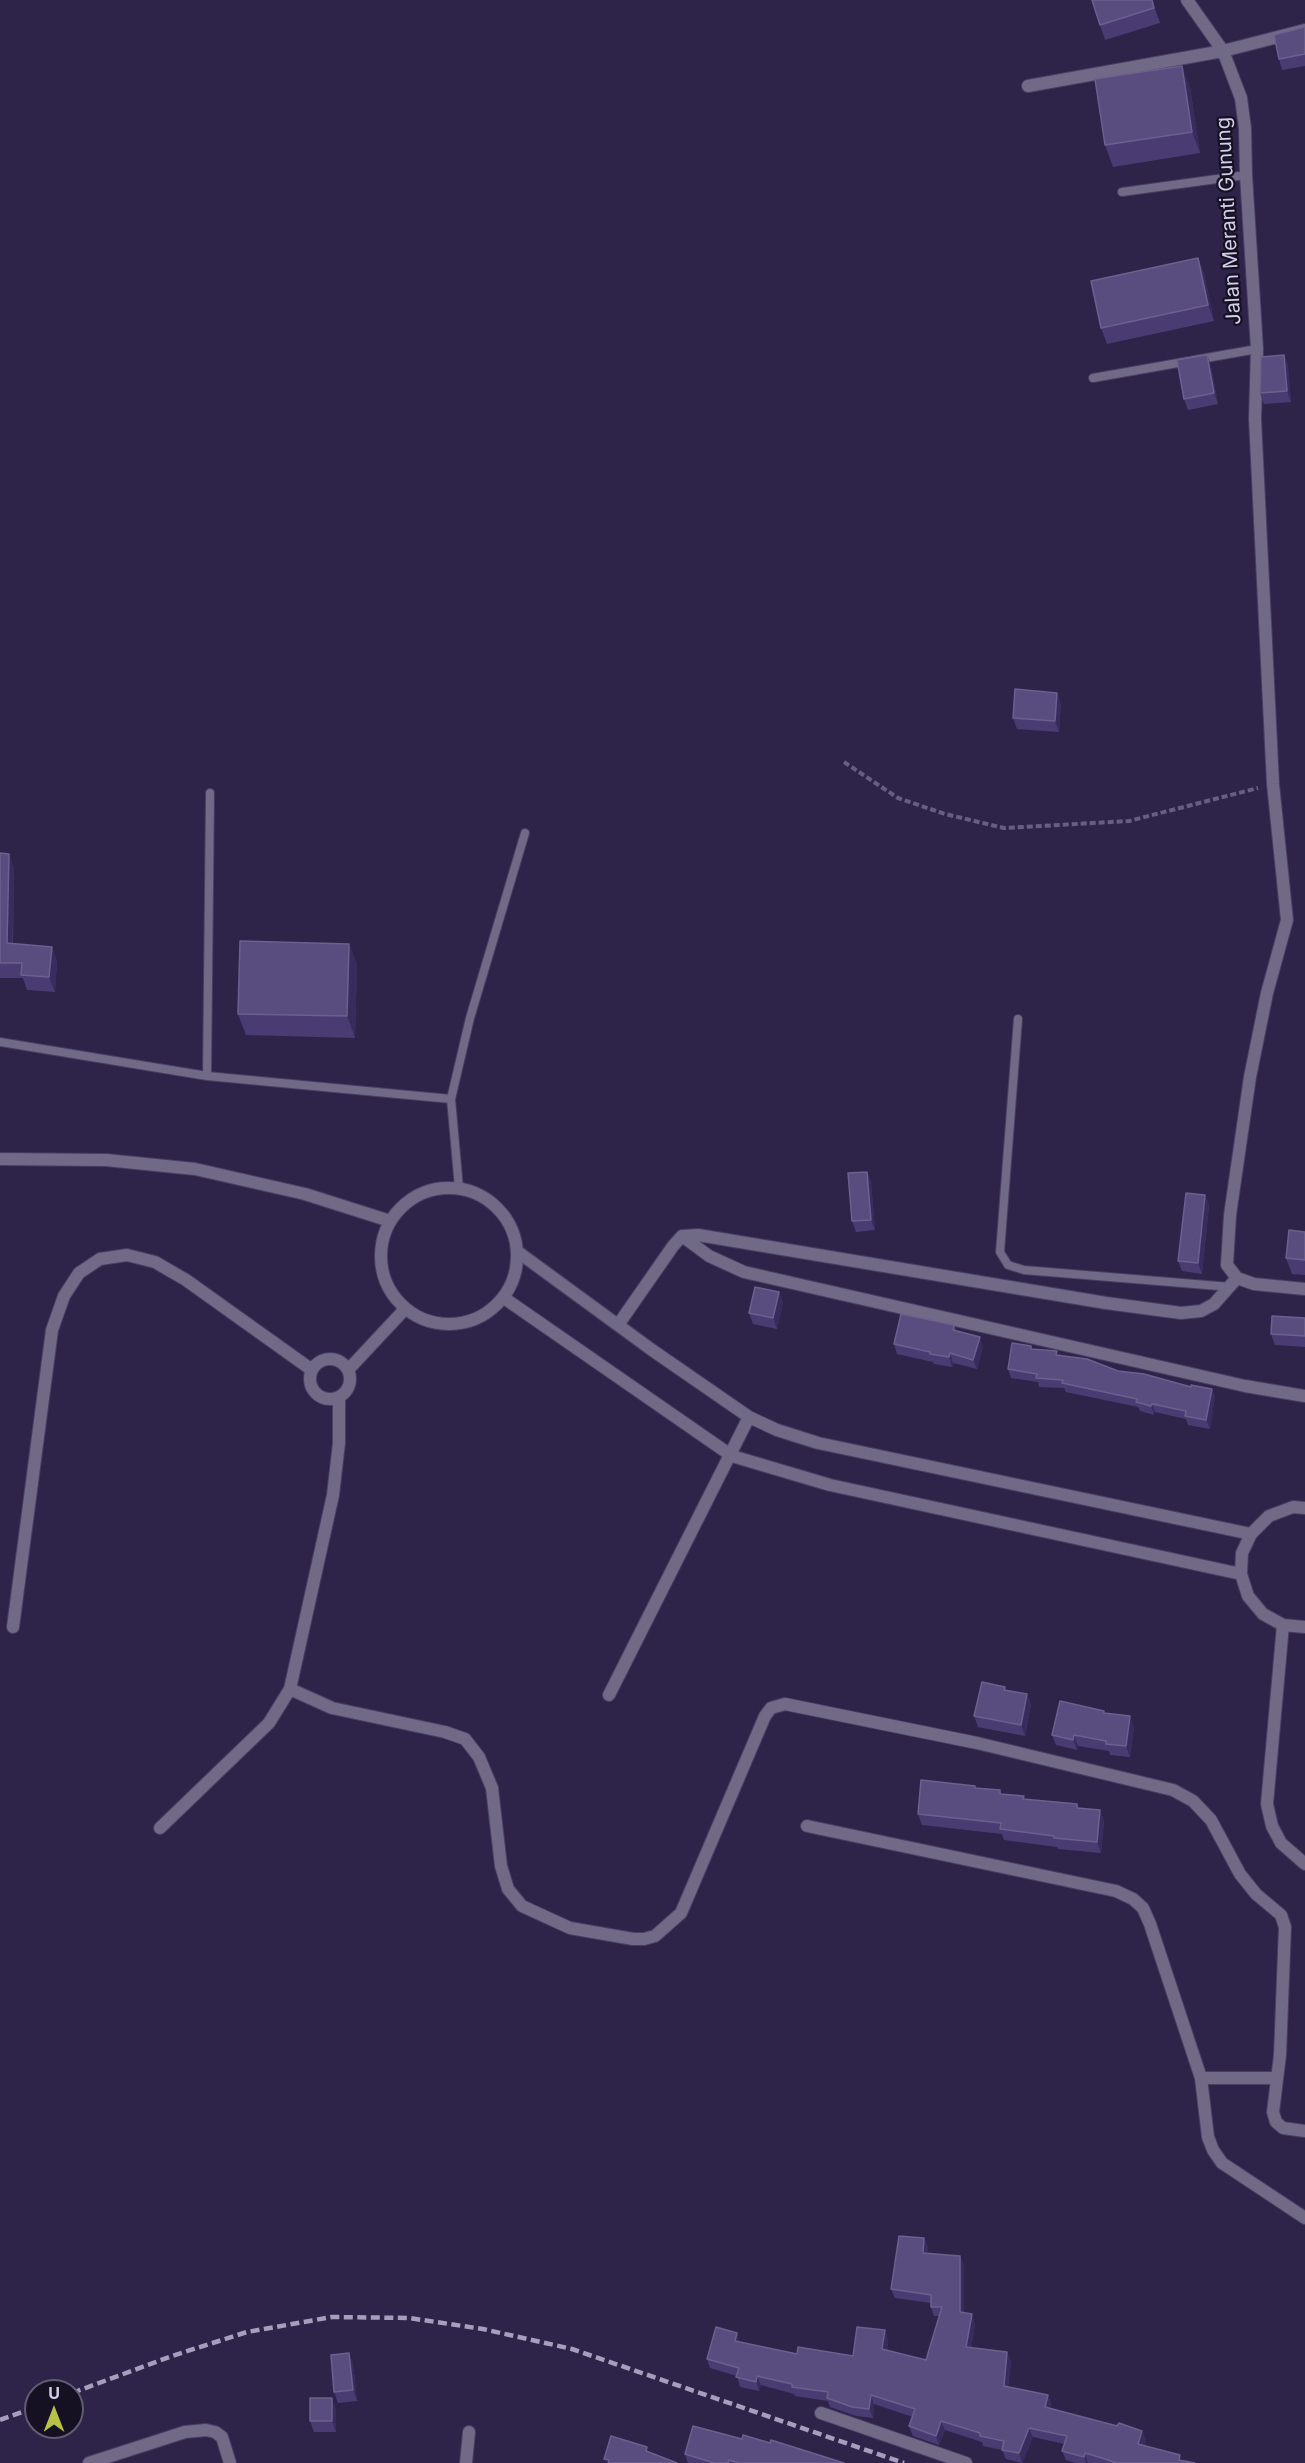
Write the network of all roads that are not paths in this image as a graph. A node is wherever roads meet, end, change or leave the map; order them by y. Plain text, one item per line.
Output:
1 (1187, 0) edge
2 (1305, 30) edge
3 (1223, 51) junction
4 (1028, 87) dead end
5 (1246, 175) junction
6 (1122, 192) dead end
7 (1257, 349) junction
8 (1093, 378) dead end
9 (210, 792) dead end
10 (525, 833) dead end
11 (1018, 1019) dead end
12 (0, 1041) edge
13 (207, 1076) junction
14 (451, 1099) junction
15 (0, 1159) edge
16 (459, 1188) junction
17 (390, 1221) junction
18 (682, 1236) junction
19 (518, 1252) junction
20 (1234, 1283) junction
21 (1305, 1288) edge
22 (504, 1298) junction
23 (405, 1309) junction
24 (618, 1325) junction
25 (312, 1370) junction
26 (348, 1370) junction
27 (1305, 1396) edge
28 (339, 1397) junction
29 (749, 1418) junction
30 (732, 1455) junction
31 (1305, 1508) edge
32 (1251, 1534) junction
33 (1241, 1574) junction
34 (1284, 1625) junction
35 (13, 1627) dead end
36 (1305, 1628) edge
37 (290, 1689) junction
38 (609, 1695) dead end
39 (807, 1826) dead end
40 (160, 1828) dead end
41 (1305, 1864) edge
42 (1201, 2078) junction
43 (1277, 2078) junction
44 (1305, 2132) edge
45 (1305, 2218) edge
46 (821, 2413) dead end
47 (469, 2432) dead end
48 (941, 2459) edge
49 (89, 2463) edge
50 (230, 2463) edge
51 (466, 2463) edge
52 (966, 2463) edge

1 - 3 street, Jalan Meranti Gunung
2 - 3 street
3 - 4 street
3 - 5 street, Jalan Meranti Gunung
5 - 6 lane
5 - 7 street, Jalan Meranti Gunung
7 - 8 lane
7 - 20 street, Jalan Meranti Gunung
9 - 13 lane
10 - 14 lane
11 - 20 lane
12 - 13 lane
13 - 14 lane
14 - 16 lane
15 - 17 street
16 - 17 street
16 - 19 street
17 - 23 street
18 - 20 street
18 - 24 street
18 - 27 street
19 - 22 street
19 - 24 street
20 - 21 street
22 - 23 street
22 - 30 street
23 - 26 street
24 - 29 street
25 - 26 street
25 - 28 street
25 - 35 street
26 - 28 street
28 - 37 street
29 - 30 street
29 - 32 street
30 - 33 street
30 - 38 street
31 - 32 street
32 - 33 street
33 - 34 street
34 - 36 street
34 - 41 street
37 - 40 street
37 - 43 street
39 - 42 street
42 - 43 street
42 - 45 street
43 - 44 street
46 - 48 street
47 - 51 street
48 - 52 street
49 - 50 street

